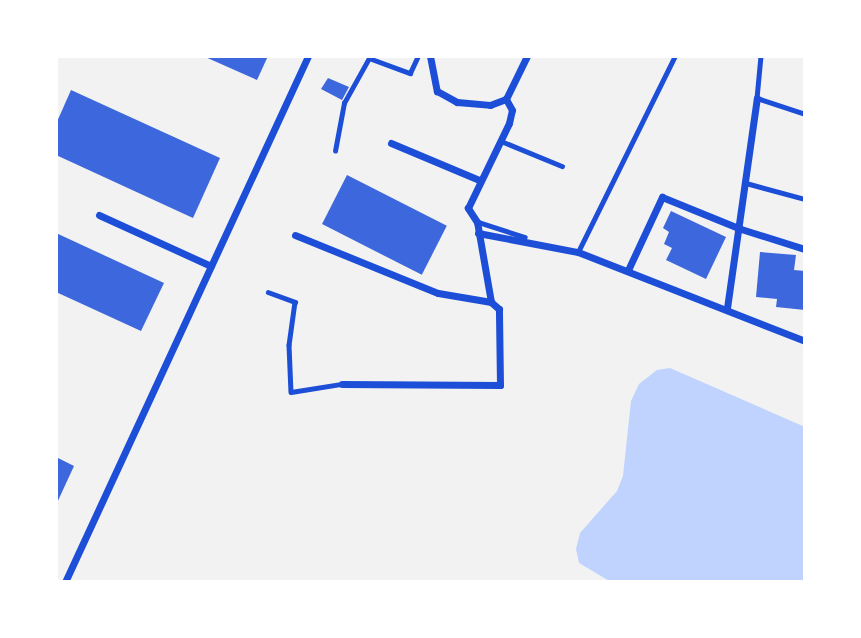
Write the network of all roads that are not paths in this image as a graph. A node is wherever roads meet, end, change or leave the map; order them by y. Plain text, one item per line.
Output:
1 (308, 56) edge
2 (418, 56) edge
3 (430, 56) edge
4 (527, 56) edge
5 (675, 56) edge
6 (761, 56) edge
7 (757, 98) junction
8 (506, 99) junction
9 (805, 114) edge
10 (500, 141) junction
11 (391, 143) dead end
12 (334, 151) dead end
13 (562, 166) dead end
14 (479, 180) junction
15 (746, 183) junction
16 (805, 199) edge
17 (99, 215) dead end
18 (477, 222) junction
19 (741, 229) junction
20 (478, 233) junction
21 (295, 235) dead end
22 (525, 237) dead end
23 (805, 249) edge
24 (579, 252) junction
25 (211, 266) junction
26 (628, 271) junction
27 (268, 292) dead end
28 (491, 302) junction
29 (727, 308) junction
30 (805, 340) edge
31 (342, 384) joint
32 (65, 582) edge

1 - 25 street
2 - 12 lane
3 - 8 street
4 - 8 street
5 - 24 lane
6 - 7 lane
7 - 9 lane
7 - 15 street
8 - 10 street
10 - 13 lane
10 - 14 street
11 - 14 street
14 - 18 street
15 - 16 lane
15 - 19 street
17 - 25 street
18 - 20 street
18 - 22 lane
19 - 23 street
19 - 26 street
19 - 29 street
20 - 24 street
20 - 28 street
21 - 28 street
24 - 26 street
25 - 32 street
26 - 29 street
27 - 31 lane
28 - 31 street
29 - 30 street

